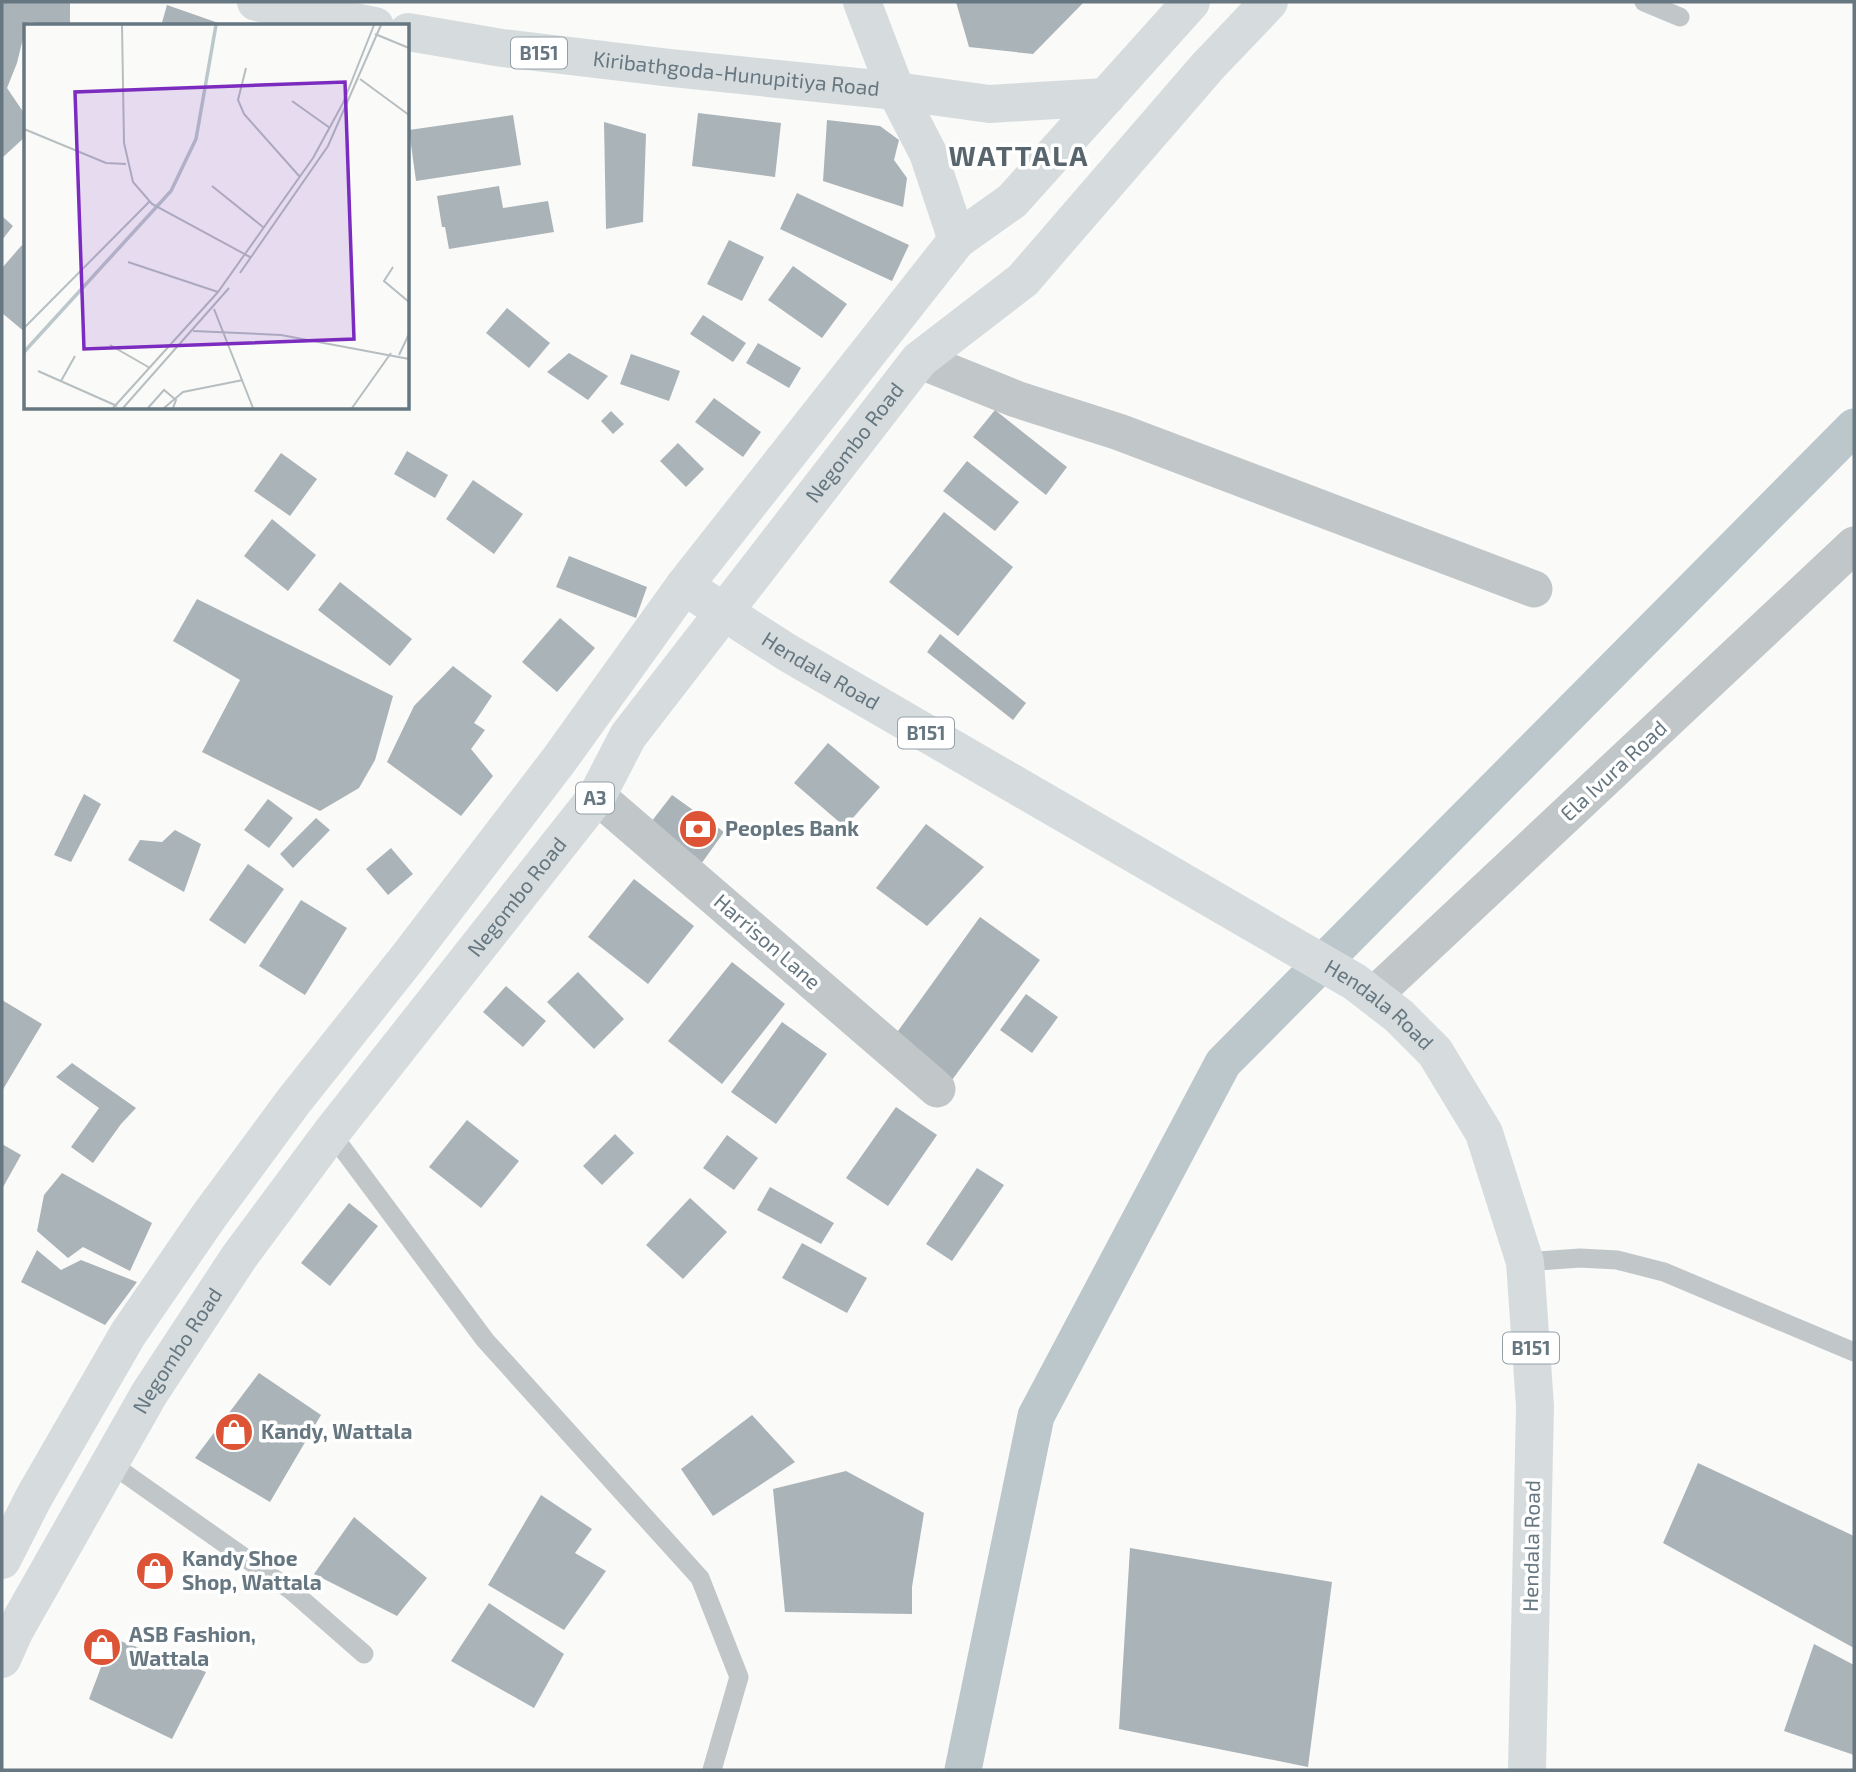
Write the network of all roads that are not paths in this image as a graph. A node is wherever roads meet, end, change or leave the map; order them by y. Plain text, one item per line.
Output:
1 (256, 2) edge
2 (862, 2) edge
3 (1191, 2) edge
4 (1269, 2) edge
5 (1644, 2) edge
6 (1680, 17) dead end
7 (365, 24) edge
8 (410, 32) edge
9 (896, 91) junction
10 (1106, 97) junction
11 (957, 240) junction
12 (919, 360) junction
13 (1854, 545) edge
14 (684, 586) junction
15 (1534, 589) dead end
16 (723, 612) junction
17 (597, 796) junction
18 (1364, 989) junction
19 (937, 1089) dead end
20 (331, 1133) junction
21 (1525, 1262) junction
22 (1854, 1352) edge
23 (110, 1463) junction
24 (2, 1560) edge
25 (364, 1654) dead end
26 (2, 1659) edge
27 (712, 1770) edge
28 (1527, 1770) edge

1 - 7 main road
2 - 9 main road
3 - 10 main road, A3
4 - 12 main road, Negombo Road / A3
5 - 6 lane
8 - 9 main road, Kiribathgoda-Hunupitiya Road / B151
9 - 10 main road, Kiribathgoda-Hunupitiya Road
9 - 11 main road
10 - 11 main road, A3
11 - 14 main road, A3
12 - 15 street
12 - 16 main road, Negombo Road / A3
13 - 18 street, Ela Ivura Road
14 - 16 main road, Hendala Road / B151
14 - 24 main road, A3
16 - 17 main road, Negombo Road / A3
16 - 18 main road, Hendala Road / B151
17 - 19 street, Harrison Lane
17 - 20 main road, Negombo Road / A3
18 - 21 main road, Hendala Road / B151
20 - 23 main road, Negombo Road / A3
20 - 27 lane
21 - 22 lane
21 - 28 main road, Hendala Road / B151
23 - 25 lane
23 - 26 main road, Negombo Road / A3

